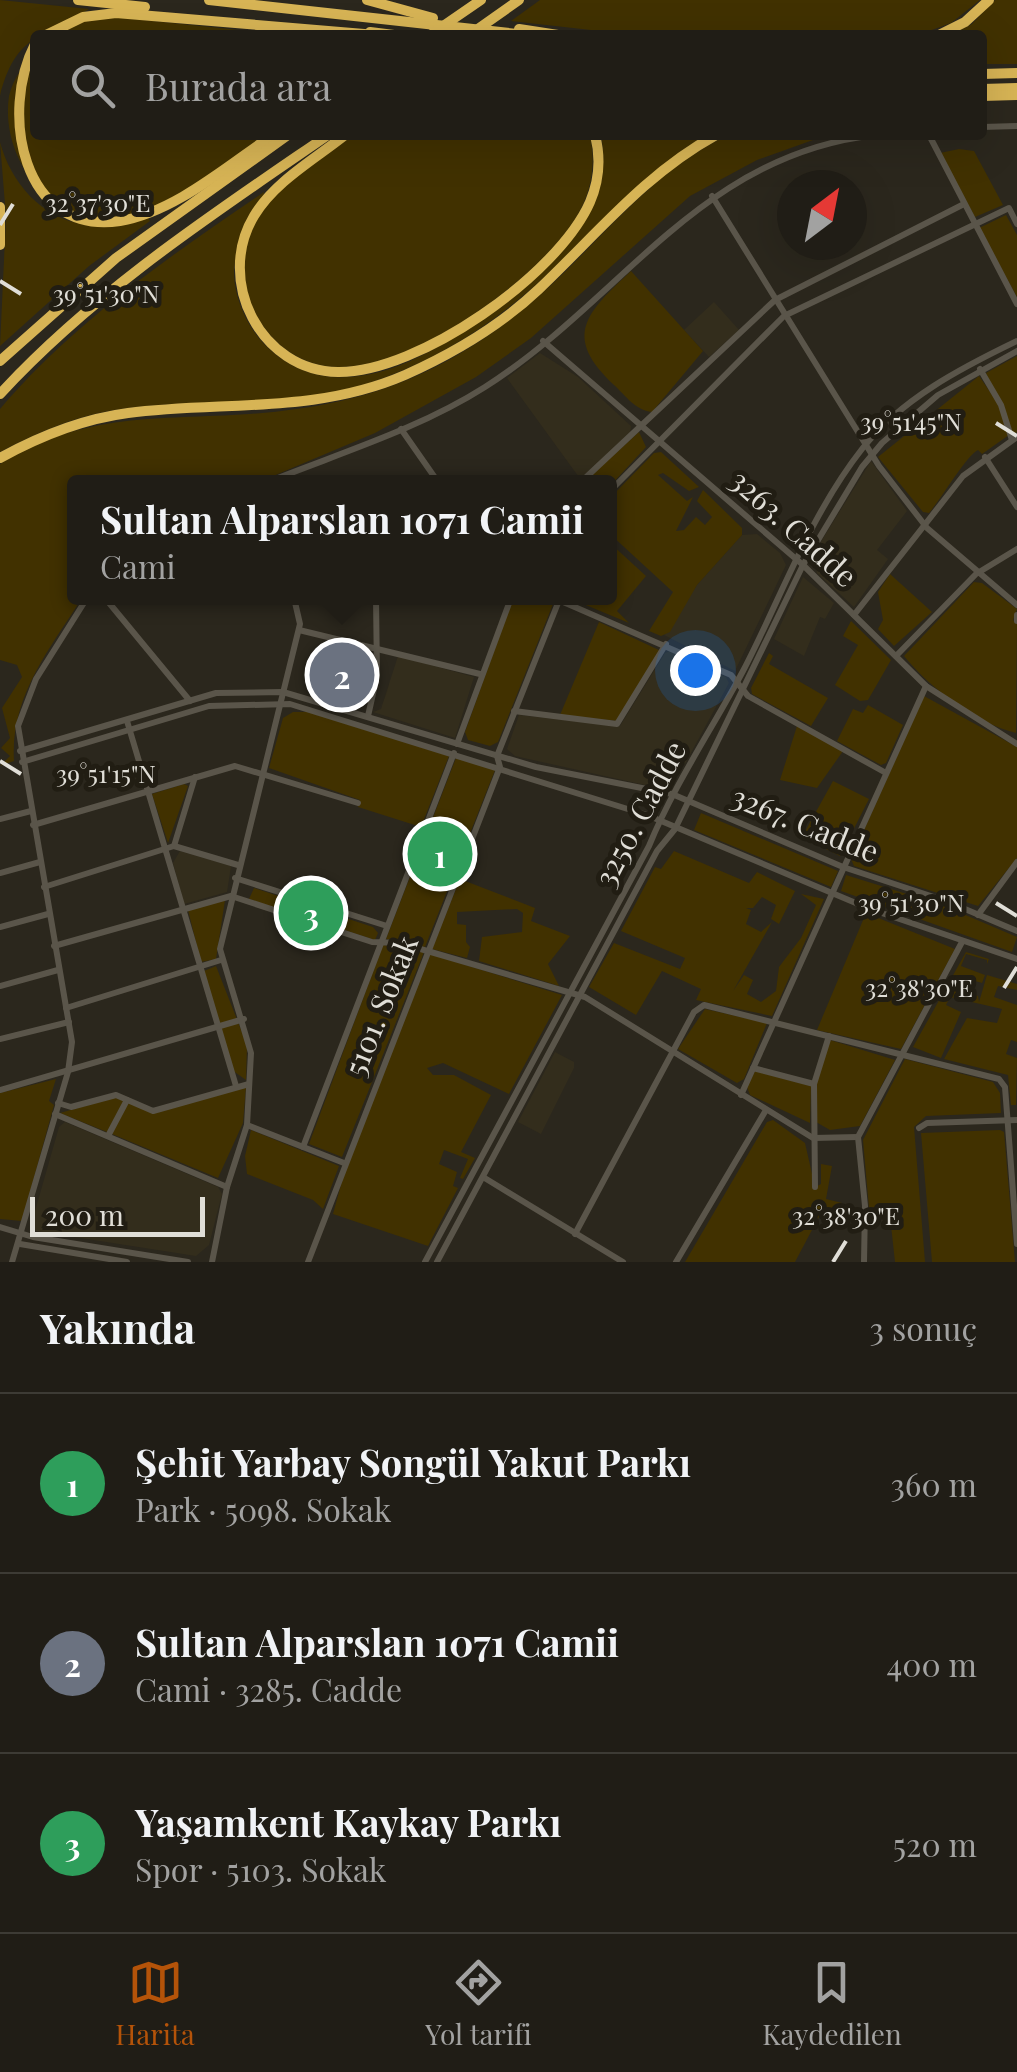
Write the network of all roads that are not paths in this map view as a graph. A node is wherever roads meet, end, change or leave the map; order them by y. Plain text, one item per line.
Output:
1 (78, 0) edge
2 (209, 0) edge
3 (368, 0) edge
4 (474, 0) edge
5 (482, 0) edge
6 (519, 0) edge
7 (988, 0) edge
8 (458, 15) junction
9 (57, 30) edge
10 (347, 30) edge
11 (352, 30) edge
12 (437, 30) edge
13 (477, 30) edge
14 (482, 30) edge
15 (521, 30) edge
16 (949, 30) edge
17 (30, 51) edge
18 (1017, 73) edge
19 (987, 74) edge
20 (8, 82) dead end
21 (1017, 92) edge
22 (987, 93) edge
23 (987, 126) edge
24 (1017, 126) edge
25 (265, 140) edge
26 (281, 140) edge
27 (321, 140) edge
28 (339, 140) edge
29 (595, 140) edge
30 (709, 140) edge
31 (849, 140) edge
32 (932, 140) edge
33 (13, 166) dead end
34 (712, 196) junction
35 (964, 204) junction
36 (0, 207) edge
37 (974, 223) junction
38 (1017, 224) edge
39 (0, 246) edge
40 (775, 300) junction
41 (1017, 304) edge
42 (784, 316) junction
43 (543, 340) junction
44 (1017, 341) edge
45 (1017, 351) edge
46 (0, 361) edge
47 (980, 369) junction
48 (0, 394) edge
49 (641, 427) junction
50 (400, 429) junction
51 (1014, 438) edge
52 (656, 440) junction
53 (864, 446) junction
54 (871, 455) junction
55 (985, 456) junction
56 (0, 458) edge
57 (285, 475) edge
58 (432, 475) edge
59 (589, 475) edge
60 (617, 483) edge
61 (1017, 507) edge
62 (923, 523) junction
63 (1017, 549) edge
64 (796, 558) junction
65 (803, 565) junction
66 (976, 574) junction
67 (83, 605) edge
68 (111, 605) edge
69 (295, 605) edge
70 (376, 605) edge
71 (508, 605) edge
72 (556, 605) edge
73 (572, 605) edge
74 (1017, 605) edge
75 (854, 614) junction
76 (299, 630) junction
77 (666, 644) junction
78 (377, 648) junction
79 (896, 656) junction
80 (480, 674) junction
81 (737, 682) junction
82 (926, 686) junction
83 (743, 690) junction
84 (283, 692) junction
85 (190, 701) junction
86 (280, 703) junction
87 (514, 711) junction
88 (368, 716) junction
89 (127, 720) junction
90 (130, 731) junction
91 (1016, 740) edge
92 (457, 744) junction
93 (20, 751) junction
94 (454, 753) junction
95 (497, 756) junction
96 (22, 762) junction
97 (500, 767) junction
98 (262, 772) junction
99 (886, 773) junction
100 (195, 776) junction
101 (149, 790) junction
102 (672, 794) junction
103 (689, 801) junction
104 (358, 803) dead end
105 (31, 811) junction
106 (0, 820) edge
107 (659, 820) junction
108 (33, 825) junction
109 (675, 829) junction
110 (170, 848) junction
111 (40, 862) junction
112 (1017, 862) edge
113 (238, 865) junction
114 (844, 867) junction
115 (0, 873) edge
116 (235, 878) junction
117 (44, 887) junction
118 (832, 894) junction
119 (231, 896) junction
120 (184, 908) junction
121 (48, 914) junction
122 (978, 914) junction
123 (387, 926) junction
124 (0, 927) edge
125 (1017, 931) edge
126 (381, 942) junction
127 (962, 942) junction
128 (54, 946) junction
129 (428, 951) junction
130 (1017, 958) edge
131 (222, 960) junction
132 (200, 967) junction
133 (58, 970) junction
134 (0, 986) edge
135 (569, 992) junction
136 (579, 995) junction
137 (66, 1008) junction
138 (244, 1019) junction
139 (68, 1022) junction
140 (774, 1022) junction
141 (217, 1026) junction
142 (829, 1036) junction
143 (0, 1039) edge
144 (673, 1052) junction
145 (903, 1054) junction
146 (753, 1068) junction
147 (68, 1072) junction
148 (249, 1084) junction
149 (814, 1084) junction
150 (236, 1086) junction
151 (0, 1090) edge
152 (741, 1095) junction
153 (127, 1100) junction
154 (58, 1104) junction
155 (766, 1110) junction
156 (1006, 1110) junction
157 (1017, 1110) edge
158 (55, 1114) junction
159 (1017, 1120) edge
160 (1007, 1121) junction
161 (246, 1125) junction
162 (919, 1128) dead end
163 (108, 1136) junction
164 (813, 1138) junction
165 (858, 1138) junction
166 (303, 1147) junction
167 (344, 1164) junction
168 (474, 1171) junction
169 (483, 1176) junction
170 (227, 1187) junction
171 (815, 1187) dead end
172 (0, 1227) edge
173 (23, 1234) junction
174 (575, 1234) junction
175 (20, 1244) junction
176 (1017, 1244) edge
177 (12, 1262) edge
178 (127, 1262) edge
179 (188, 1262) edge
180 (212, 1262) edge
181 (308, 1262) edge
182 (426, 1262) edge
183 (437, 1262) edge
184 (623, 1262) edge
185 (676, 1262) edge
186 (864, 1262) edge

1 - 11 highway
2 - 14 highway
3 - 15 highway
4 - 8 highway
5 - 8 highway
6 - 13 highway
7 - 16 highway
8 - 12 highway
9 - 10 highway
17 - 20 highway
18 - 19 highway
21 - 22 highway
23 - 24 street
25 - 33 highway
26 - 46 highway
27 - 48 highway
28 - 29 highway
30 - 56 highway
31 - 34 street
32 - 35 street
34 - 40 street
34 - 43 street
35 - 37 street
35 - 40 street
36 - 39 highway
37 - 38 street
37 - 41 street
37 - 42 street
40 - 42 street
40 - 49 street
42 - 52 street
42 - 53 street
43 - 49 street, 3263. Cadde
43 - 50 street
44 - 53 street, 3250. Cadde
45 - 47 street, 3250. Cadde
47 - 51 street
47 - 54 street, 3250. Cadde
49 - 52 street, 3263. Cadde
49 - 59 street
50 - 57 street
50 - 58 street
51 - 55 street
52 - 60 street
52 - 64 street, 3263. Cadde
53 - 54 street
53 - 64 street, 3250. Cadde
54 - 62 street
54 - 65 street, 3250. Cadde
55 - 61 street
55 - 62 street
62 - 66 street
62 - 75 street
63 - 66 street
64 - 65 street, 3263. Cadde
64 - 81 street, 3250. Cadde
65 - 75 street, 3263. Cadde
65 - 83 street, 3250. Cadde
66 - 74 street
66 - 79 street
67 - 93 street
68 - 85 street
69 - 76 street
70 - 78 street
71 - 80 street
72 - 87 street
73 - 77 street
75 - 79 street, 3263. Cadde
76 - 78 street
76 - 84 street
77 - 81 street
77 - 87 street
78 - 80 street
78 - 88 street
79 - 82 street, 3263. Cadde
80 - 92 street
81 - 83 street
81 - 102 street, 3250. Cadde
82 - 91 street, 3263. Cadde
82 - 99 street
83 - 99 street
83 - 103 street, 3250. Cadde
84 - 85 street, 3267. Cadde
84 - 86 street
84 - 88 street, 3267. Cadde
85 - 89 street, 3267. Cadde
86 - 90 street, 3267. Cadde
86 - 94 street, 3267. Cadde
86 - 98 street
87 - 95 street
88 - 92 street, 3267. Cadde
89 - 90 street
89 - 93 street, 3267. Cadde
90 - 96 street, 3267. Cadde
90 - 101 street
92 - 95 street, 3267. Cadde
93 - 96 street
94 - 97 street, 3267. Cadde
94 - 123 street
95 - 97 street
95 - 102 street, 3267. Cadde
96 - 105 street
97 - 107 street, 3267. Cadde
97 - 129 street, 5101. Sokak
98 - 100 street
98 - 104 street
98 - 113 street
99 - 114 street
100 - 101 street
100 - 110 street
101 - 108 street
101 - 110 street
102 - 103 street, 3267. Cadde
102 - 107 street, 3250. Cadde
103 - 109 street, 3250. Cadde
103 - 114 street, 3267. Cadde
105 - 106 street
105 - 108 street
107 - 109 street, 3267. Cadde
107 - 135 street, 3250. Cadde
108 - 111 street
109 - 118 street, 3267. Cadde
109 - 136 street, 3250. Cadde
110 - 113 street
110 - 117 street
110 - 120 street
111 - 115 street
111 - 117 street
112 - 122 street
113 - 116 street
114 - 118 street
114 - 122 street, 3267. Cadde
116 - 119 street
116 - 123 street
117 - 121 street
118 - 127 street, 3267. Cadde
118 - 140 street
119 - 120 street
119 - 126 street
119 - 131 street
120 - 128 street
120 - 132 street
121 - 124 street
121 - 128 street
122 - 125 street, 3267. Cadde
123 - 126 street
126 - 129 street
126 - 166 street
127 - 130 street, 3267. Cadde
127 - 145 street
128 - 133 street
129 - 135 street
129 - 167 street, 5101. Sokak
131 - 132 street
131 - 138 street
132 - 137 street
132 - 141 street
133 - 134 street
133 - 137 street
135 - 136 street
135 - 168 street, 3250. Cadde
136 - 144 street
136 - 169 street, 3250. Cadde
137 - 139 street
138 - 141 street
138 - 148 street
139 - 143 street
139 - 147 street
140 - 142 street
140 - 144 street
140 - 146 street
141 - 147 street
141 - 150 street
142 - 145 street
142 - 149 street
144 - 152 street
144 - 174 street
145 - 156 street
145 - 165 street
146 - 149 street
146 - 152 street
147 - 151 street
147 - 154 street
148 - 150 street
148 - 161 street
149 - 164 street
150 - 153 street
152 - 155 street
153 - 154 street
153 - 163 street
154 - 158 street
155 - 164 street
155 - 185 street
156 - 157 street
156 - 160 street
158 - 163 street
158 - 173 street
159 - 160 street
160 - 162 street
160 - 176 street
161 - 166 street
161 - 170 street
163 - 170 street
164 - 165 street
164 - 171 street
165 - 186 street
166 - 167 street
167 - 181 street, 5101. Sokak
168 - 169 street
168 - 182 street, 3250. Cadde
169 - 174 street
169 - 183 street, 3250. Cadde
170 - 180 street
172 - 173 street
173 - 175 street
173 - 179 street
174 - 184 street
175 - 177 street
175 - 178 street

